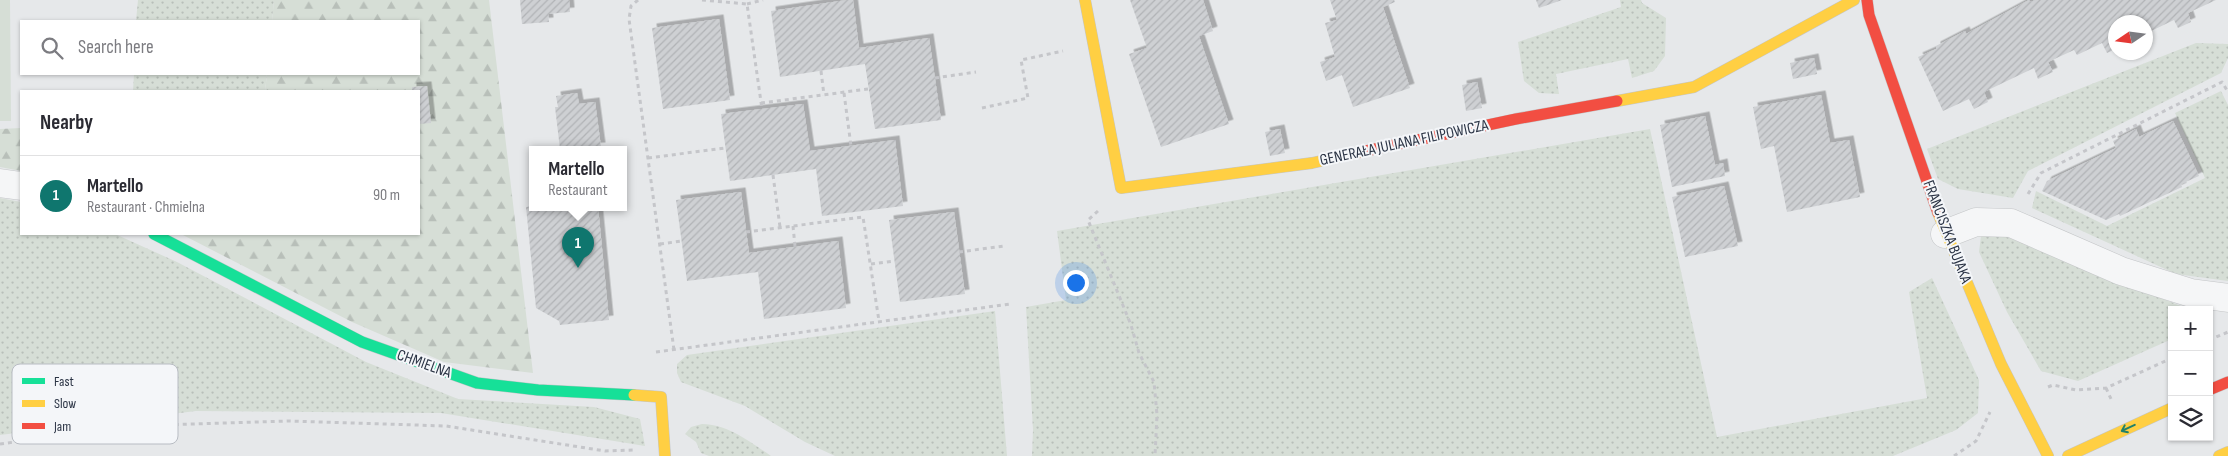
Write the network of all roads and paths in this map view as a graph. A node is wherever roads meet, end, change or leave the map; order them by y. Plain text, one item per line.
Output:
1 (638, 0) edge
2 (702, 0) edge
3 (764, 0) edge
4 (1085, 0) edge
5 (1854, 0) edge
6 (1868, 0) edge
7 (747, 4) junction
8 (1094, 45) junction
9 (821, 71) dead end
10 (976, 72) dead end
11 (935, 78) dead end
12 (868, 89) dead end
13 (2228, 92) edge
14 (844, 93) junction
15 (824, 95) junction
16 (761, 103) junction
17 (982, 108) dead end
18 (762, 109) dead end
19 (851, 146) dead end
20 (725, 148) dead end
21 (648, 158) junction
22 (773, 175) dead end
23 (0, 183) edge
24 (20, 186) edge
25 (1122, 188) junction
26 (2011, 223) junction
27 (793, 226) junction
28 (780, 227) junction
29 (746, 232) dead end
30 (1945, 234) junction
31 (156, 235) edge
32 (682, 241) dead end
33 (660, 244) junction
34 (795, 246) dead end
35 (1004, 246) dead end
36 (959, 252) dead end
37 (894, 261) dead end
38 (871, 264) junction
39 (2228, 298) edge
40 (1010, 304) dead end
41 (879, 321) junction
42 (2228, 332) edge
43 (2213, 338) edge
44 (674, 350) junction
45 (656, 352) dead end
46 (2168, 360) edge
47 (2228, 382) edge
48 (2106, 388) dead end
49 (2213, 388) edge
50 (2168, 410) edge
51 (178, 425) edge
52 (2228, 452) edge
53 (666, 453) edge
54 (1155, 456) edge
55 (2048, 456) edge
56 (2068, 456) edge
57 (2219, 456) edge

1 - 21 path
2 - 7 path
3 - 7 path
4 - 8 street
5 - 25 street, GENERAŁA JULIANA FILIPOWICZA
6 - 30 street, FRANCISZKA BUJAKA
7 - 16 path
8 - 17 path
8 - 25 street
9 - 15 path
10 - 11 path
12 - 14 path
13 - 26 path
14 - 15 path
14 - 19 path
15 - 16 path
16 - 18 path
20 - 21 path
21 - 33 path
22 - 28 path
23 - 24 street
25 - 54 path
26 - 30 street
26 - 39 street
27 - 28 path
27 - 34 path
27 - 38 path
28 - 29 path
30 - 55 street, FRANCISZKA BUJAKA
31 - 53 street, CHMIELNA
32 - 33 path
33 - 44 path
35 - 36 path
37 - 38 path
38 - 41 path
40 - 41 path
41 - 44 path
42 - 43 path
44 - 45 path
46 - 48 path
47 - 49 street
50 -> 56 street
51 - 53 path
52 - 57 street

